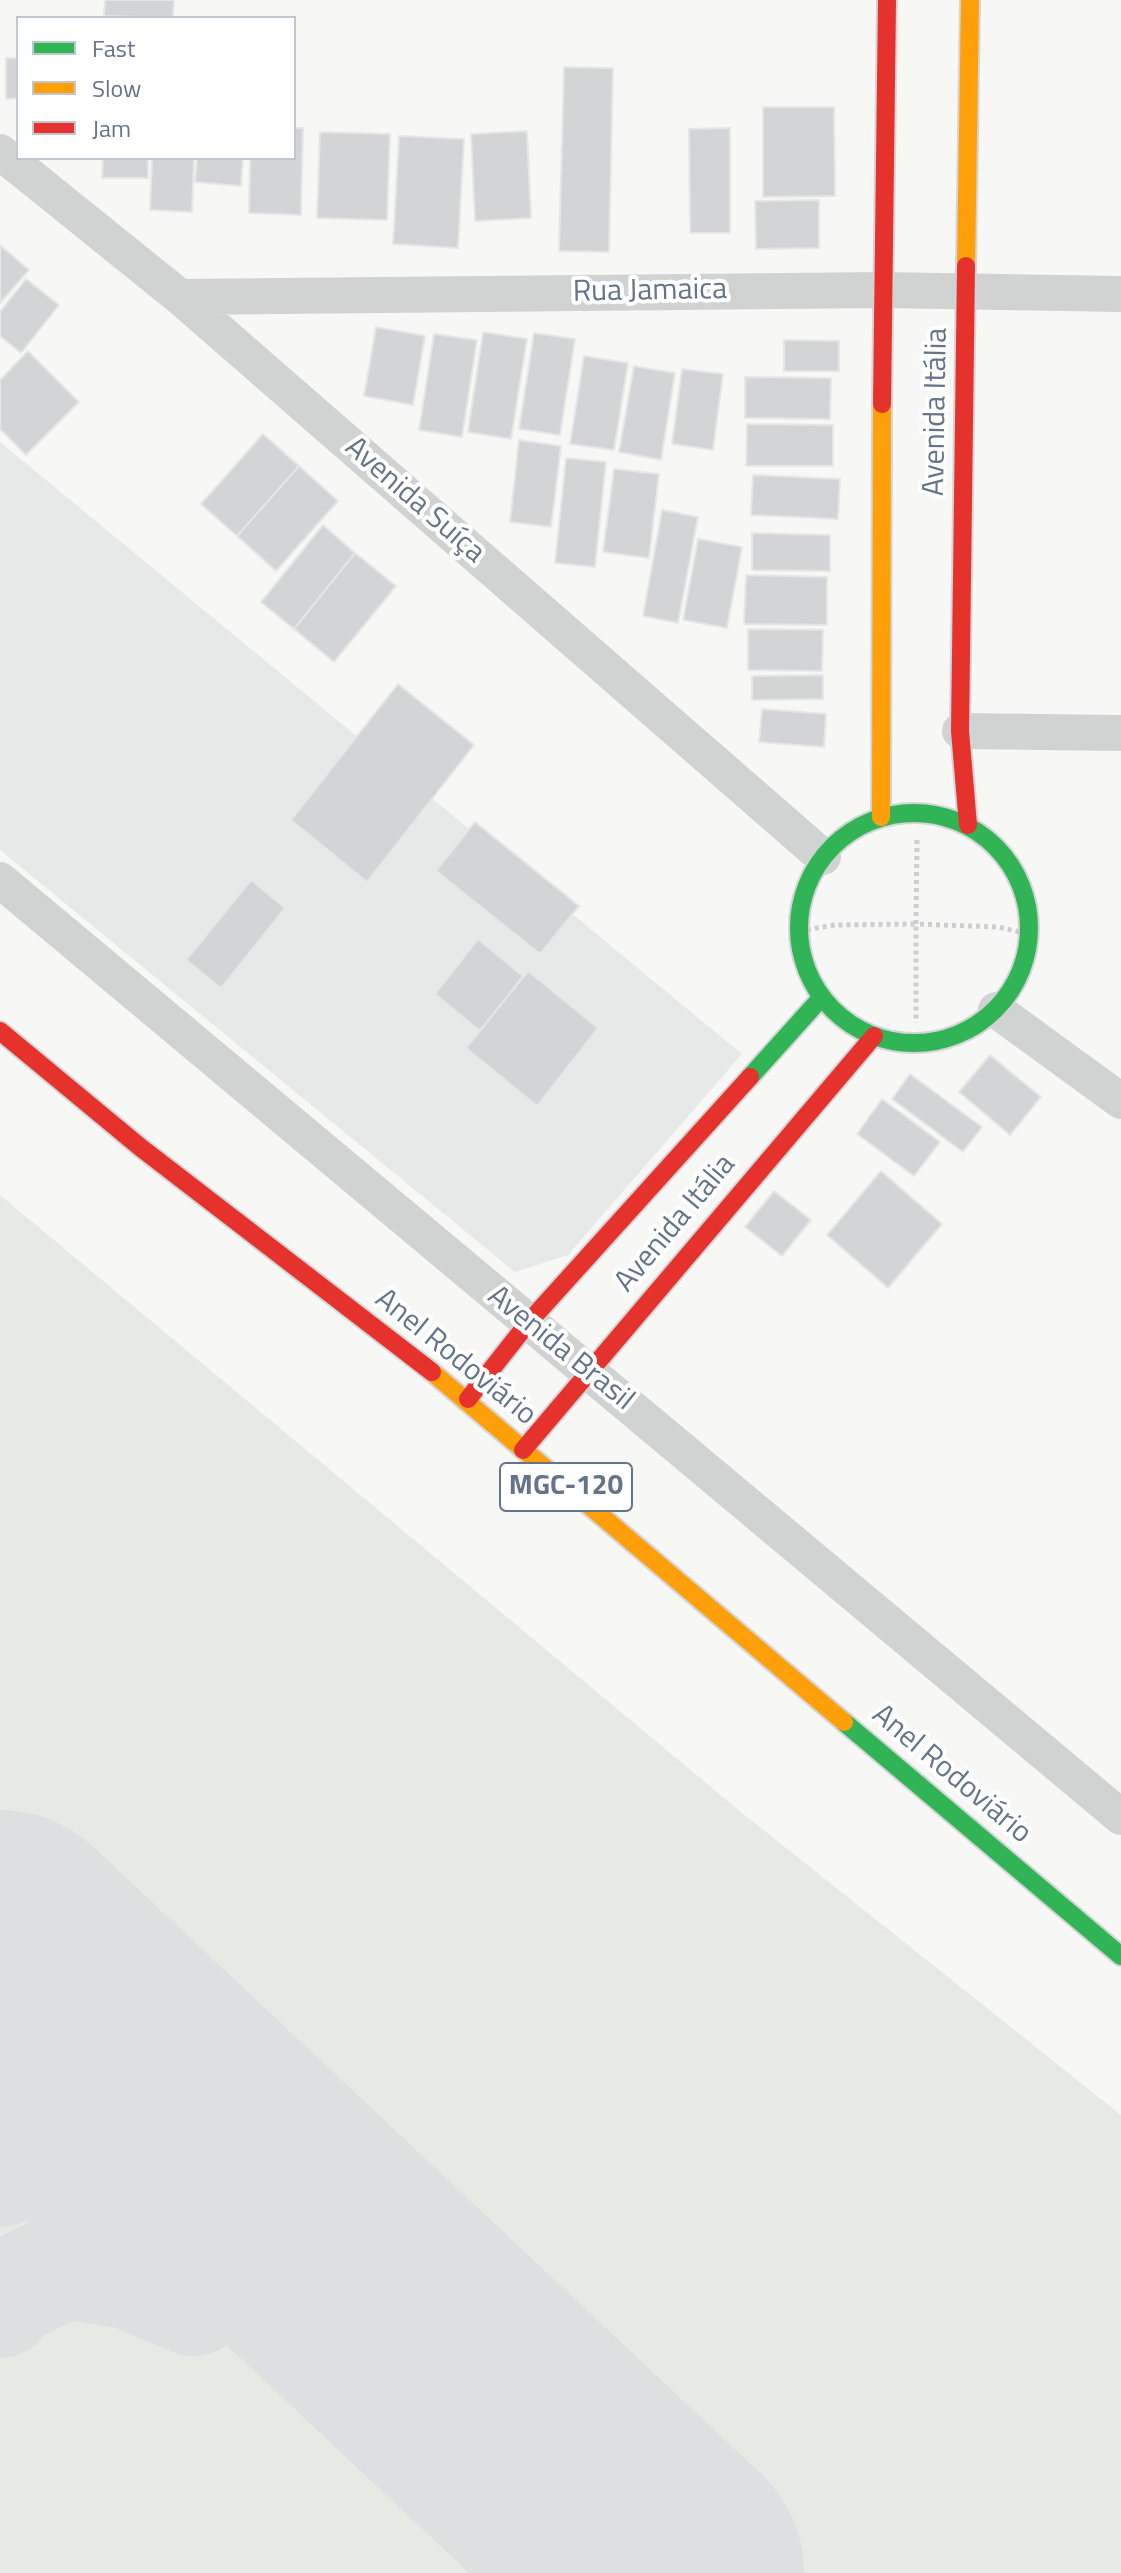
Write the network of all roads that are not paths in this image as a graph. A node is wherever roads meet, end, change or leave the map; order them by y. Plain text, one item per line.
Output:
1 (887, 0) edge
2 (970, 0) edge
3 (0, 152) edge
4 (882, 290) junction
5 (966, 291) junction
6 (1121, 294) edge
7 (180, 297) junction
8 (960, 731) junction
9 (1121, 733) edge
10 (881, 817) junction
11 (968, 825) junction
12 (823, 857) junction
13 (0, 880) edge
14 (822, 997) junction
15 (996, 1010) junction
16 (0, 1031) edge
17 (874, 1036) junction
18 (1121, 1101) edge
19 (528, 1323) junction
20 (589, 1370) junction
21 (468, 1399) junction
22 (523, 1450) junction
23 (1121, 1817) edge
24 (1121, 1956) edge

1 - 4 street, Avenida Itália
2 - 5 street, Avenida Itália
3 - 7 street, Avenida Suíça
4 - 5 street, Rua Jamaica
4 - 7 street, Rua Jamaica
4 - 10 street, Avenida Itália
5 - 6 street, Rua Jamaica
5 - 8 street, Avenida Itália
7 - 12 street, Avenida Suíça
8 - 9 street
8 - 11 street, Avenida Itália
10 - 11 street
10 - 12 street
11 - 15 street
12 - 14 street
13 - 19 street, Avenida Brasil
14 - 17 street
14 - 19 street, Avenida Itália
15 - 17 street
15 - 18 street
16 - 21 street, Anel Rodoviário / MGC-120
17 - 20 street, Avenida Itália
19 - 20 street, Avenida Brasil
19 - 21 street, Avenida Itália
20 - 22 street, Avenida Itália
20 - 23 street, Avenida Brasil
21 - 22 street, Anel Rodoviário / MGC-120
22 - 24 street, Anel Rodoviário / MGC-120

